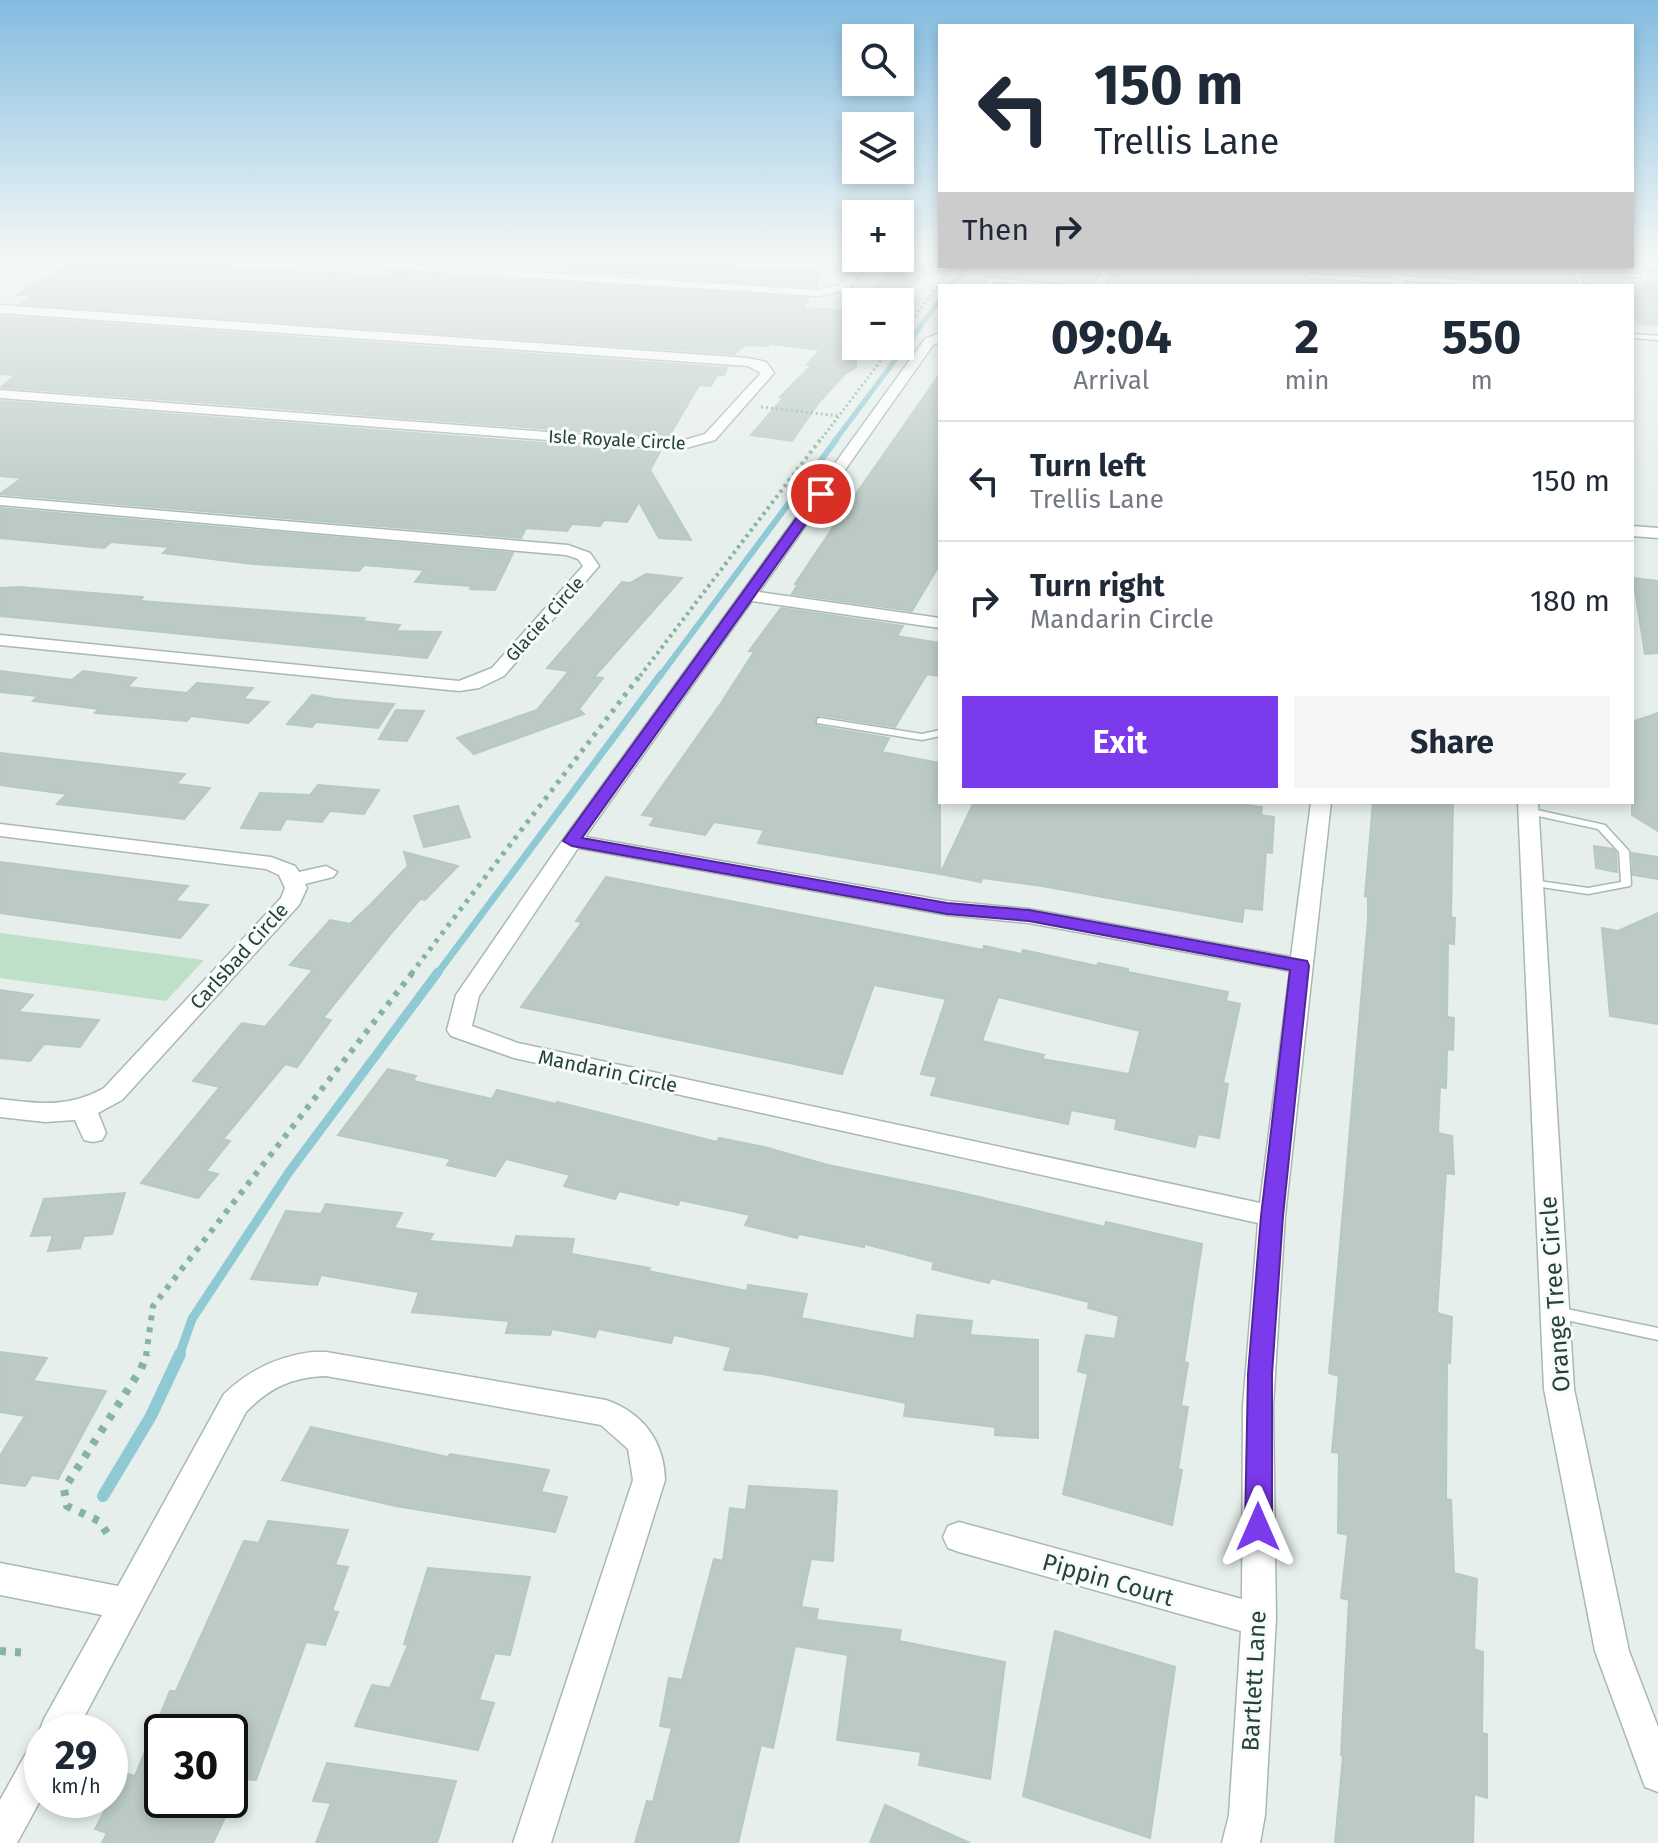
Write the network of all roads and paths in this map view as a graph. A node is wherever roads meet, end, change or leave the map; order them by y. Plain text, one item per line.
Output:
1 (503, 344) edge
2 (928, 344) edge
3 (882, 360) edge
4 (784, 364) dead end
5 (765, 368) junction
6 (0, 394) edge
7 (739, 404) junction
8 (840, 416) junction
9 (0, 501) edge
10 (1634, 531) edge
11 (1658, 533) edge
12 (609, 554) dead end
13 (588, 559) junction
14 (748, 595) junction
15 (938, 623) edge
16 (0, 640) edge
17 (820, 721) dead end
18 (938, 733) edge
19 (1321, 804) edge
20 (1528, 807) edge
21 (0, 830) edge
22 (572, 841) junction
23 (326, 872) dead end
24 (294, 880) junction
25 (1532, 883) junction
26 (1300, 966) junction
27 (0, 1108) edge
28 (1272, 1216) junction
29 (1556, 1312) junction
30 (1658, 1334) edge
31 (107, 1533) dead end
32 (959, 1537) dead end
33 (0, 1579) edge
34 (124, 1603) junction
35 (1259, 1619) junction
36 (0, 1651) edge
37 (30, 1653) dead end
38 (66, 1714) edge
39 (1658, 1774) edge
40 (24, 1793) edge
41 (0, 1836) edge
42 (532, 1843) edge
43 (1241, 1843) edge

1 - 5 street
2 - 14 street, Mandarin Circle
3 - 8 path
4 - 5 street
5 - 7 street, Isle Royale Circle
6 - 7 street, Isle Royale Circle
7 - 8 path
8 - 31 path
9 - 13 street, Glacier Circle
10 - 11 street
12 - 13 street
13 - 16 street, Glacier Circle
14 - 15 street
14 - 22 street, Mandarin Circle
17 - 18 lane
19 - 26 street, Bartlett Lane
20 - 25 street, Orange Tree Circle
20 - 25 lane
21 - 24 street, Carlsbad Circle
22 - 26 street
22 - 28 street, Mandarin Circle
23 - 24 street
24 - 27 street, Carlsbad Circle
25 - 29 street, Orange Tree Circle
26 - 28 street, Bartlett Lane
28 - 35 street, Bartlett Lane
29 - 30 lane
29 - 39 street, Orange Tree Circle
32 - 35 street, Pippin Court
33 - 34 street
34 - 38 street
34 - 42 street
35 - 43 street, Bartlett Lane
36 - 37 path
40 - 41 street

